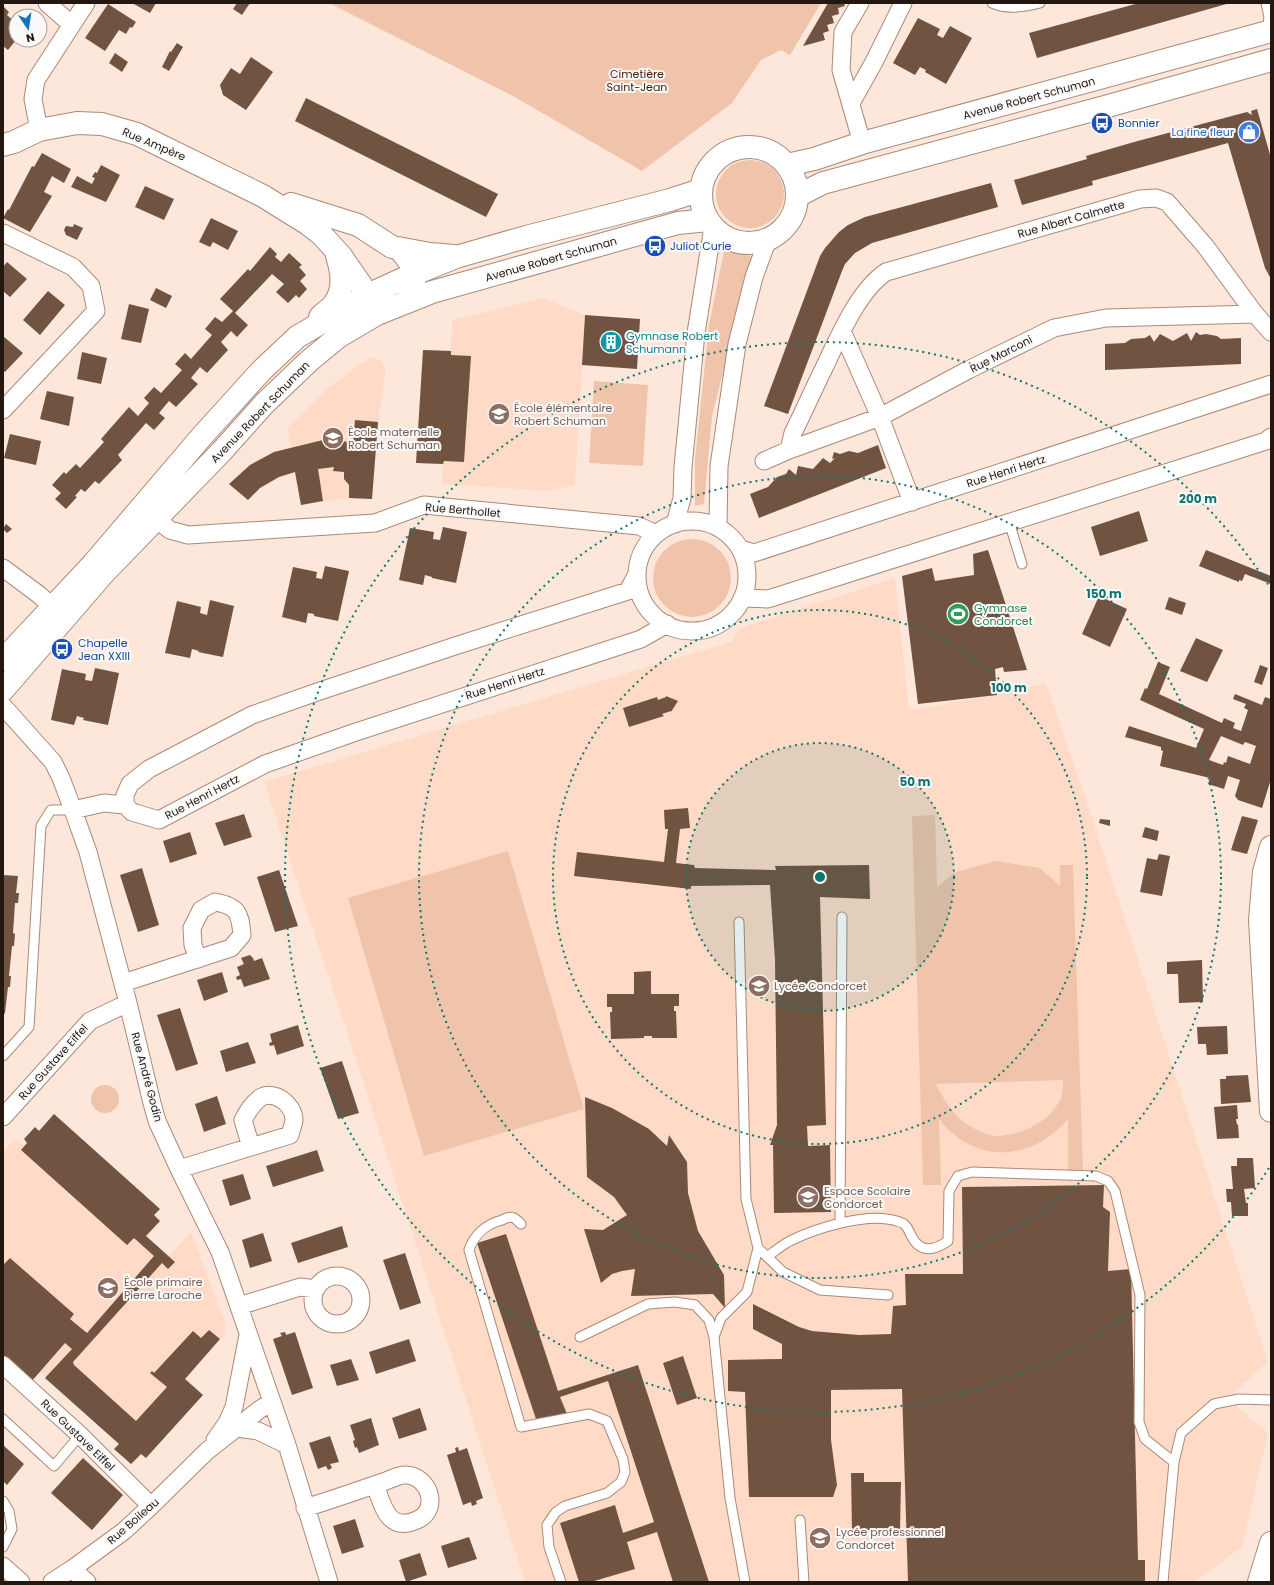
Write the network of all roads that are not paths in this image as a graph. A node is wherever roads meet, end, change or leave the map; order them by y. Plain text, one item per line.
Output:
1 (47, 3) edge
2 (86, 3) edge
3 (860, 3) edge
4 (903, 3) edge
5 (992, 3) edge
6 (1040, 3) edge
7 (1266, 3) edge
8 (72, 25) junction
9 (1269, 31) edge
10 (1271, 60) edge
11 (851, 103) junction
12 (3, 129) edge
13 (38, 130) junction
14 (862, 144) junction
15 (3, 145) edge
16 (786, 164) junction
17 (701, 190) junction
18 (263, 196) junction
19 (797, 196) junction
20 (711, 224) junction
21 (3, 233) edge
22 (768, 239) junction
23 (334, 247) junction
24 (398, 248) junction
25 (456, 257) junction
26 (415, 274) junction
27 (373, 304) junction
28 (1255, 314) junction
29 (312, 328) junction
30 (842, 331) junction
31 (1271, 332) edge
32 (1271, 384) edge
33 (3, 410) edge
34 (880, 417) junction
35 (1271, 437) edge
36 (789, 450) junction
37 (764, 461) dead end
38 (912, 502) junction
39 (156, 519) junction
40 (1009, 522) junction
41 (675, 524) junction
42 (718, 527) junction
43 (656, 534) junction
44 (740, 549) junction
45 (1022, 564) dead end
46 (3, 568) edge
47 (637, 574) junction
48 (742, 598) junction
49 (60, 613) junction
50 (666, 624) junction
51 (3, 660) edge
52 (3, 690) edge
53 (3, 706) edge
54 (125, 805) junction
55 (73, 810) junction
56 (1271, 847) edge
57 (842, 918) dead end
58 (739, 922) dead end
59 (198, 959) dead end
60 (123, 983) junction
61 (128, 1003) junction
62 (3, 1056) edge
63 (1271, 1111) edge
64 (3, 1117) edge
65 (251, 1147) dead end
66 (179, 1169) junction
67 (521, 1224) dead end
68 (840, 1224) junction
69 (758, 1248) junction
70 (767, 1257) junction
71 (316, 1289) dead end
72 (888, 1295) dead end
73 (239, 1306) junction
74 (248, 1331) junction
75 (580, 1337) dead end
76 (714, 1337) junction
77 (3, 1365) edge
78 (1271, 1400) edge
79 (271, 1402) junction
80 (3, 1419) edge
81 (237, 1428) junction
82 (80, 1435) junction
83 (287, 1445) junction
84 (207, 1451) junction
85 (1174, 1462) junction
86 (374, 1485) dead end
87 (3, 1501) edge
88 (152, 1506) junction
89 (305, 1508) junction
90 (800, 1520) dead end
91 (1271, 1543) edge
92 (3, 1546) edge
93 (3, 1566) edge
94 (72, 1569) junction
95 (21, 1582) edge
96 (52, 1582) edge
97 (87, 1582) edge
98 (328, 1582) edge
99 (561, 1582) edge
100 (745, 1582) edge
101 (804, 1582) edge
102 (1163, 1582) edge
103 (1259, 1582) edge

1 - 8 street
2 - 8 street
3 - 11 street
4 - 11 street
5 - 6 lane
7 - 9 lane
8 - 13 street
9 - 14 main road, Avenue Robert Schuman
10 - 19 main road
11 - 14 street
12 - 13 main road
13 - 15 main road
13 - 18 main road, Rue Ampère
14 - 16 main road, Avenue Robert Schuman
16 - 17 main road
16 - 19 main road
17 - 20 main road
17 - 25 main road, Avenue Robert Schuman
18 - 23 main road, Rue Ampère
18 - 24 main road, Rue Ampère
19 - 22 main road
20 - 22 main road
20 - 27 main road, Avenue Robert Schuman
20 - 41 street
21 - 33 street
22 - 42 street
23 - 27 main road, Rue Ampère
23 - 29 main road
24 - 25 main road, Rue Ampère
24 - 26 main road, Rue Ampère
25 - 26 main road, Avenue Robert Schuman
26 - 27 main road, Avenue Robert Schuman
27 - 29 main road, Avenue Robert Schuman
27 - 39 main road, Avenue Robert Schuman
28 - 30 street, Rue Albert Calmette
28 - 31 street, Rue Albert Calmette
28 - 34 street, Rue Marconi
29 - 49 main road, Avenue Robert Schuman
30 - 34 street
30 - 36 street, Rue Albert Calmette
32 - 38 street, Rue Henri Hertz
34 - 36 street, Rue Marconi
34 - 38 street
35 - 40 street
36 - 37 street, Rue Marconi
38 - 44 street, Rue Henri Hertz
39 - 43 street, Rue Berthollet
39 - 49 main road, Avenue Robert Schuman
40 - 45 lane
40 - 48 street
41 - 42 street
41 - 43 street
42 - 44 street
43 - 47 street
44 - 48 street
46 - 49 street
47 - 50 street
47 - 54 street
48 - 50 street
49 - 51 main road, Avenue Robert Schuman
49 - 52 main road, Avenue Robert Schuman
50 - 54 street, Rue Henri Hertz
53 - 55 street, Rue André Godin
54 - 55 street
55 - 60 street, Rue André Godin
55 - 62 lane
56 - 63 main road
57 - 68 lane
58 - 69 lane
59 - 60 street
60 - 61 street, Rue André Godin
61 - 64 street, Rue Gustave Eiffel
61 - 66 street, Rue André Godin
65 - 66 street
66 - 73 street, Rue André Godin
67 - 99 lane
68 - 70 lane
68 - 85 lane
69 - 70 lane
69 - 76 lane
70 - 72 lane
71 - 73 street
73 - 74 street, Rue André Godin
74 - 79 street, Rue André Godin
74 - 84 street, Rue Boileau
75 - 76 lane
76 - 100 lane
77 - 82 street, Rue Gustave Eiffel
78 - 85 lane
79 - 81 street, Rue Boileau
79 - 83 street, Rue André Godin
80 - 82 lane
81 - 83 street
81 - 84 street, Rue Boileau
82 - 88 street, Rue Gustave Eiffel
83 - 89 street, Rue André Godin
84 - 88 street, Rue Boileau
85 - 102 lane
86 - 89 street
87 - 92 lane
88 - 94 street, Rue Boileau
89 - 98 street, Rue André Godin
90 - 101 lane
91 - 103 main road
93 - 95 street
94 - 96 street, Rue Boileau
94 - 97 street

